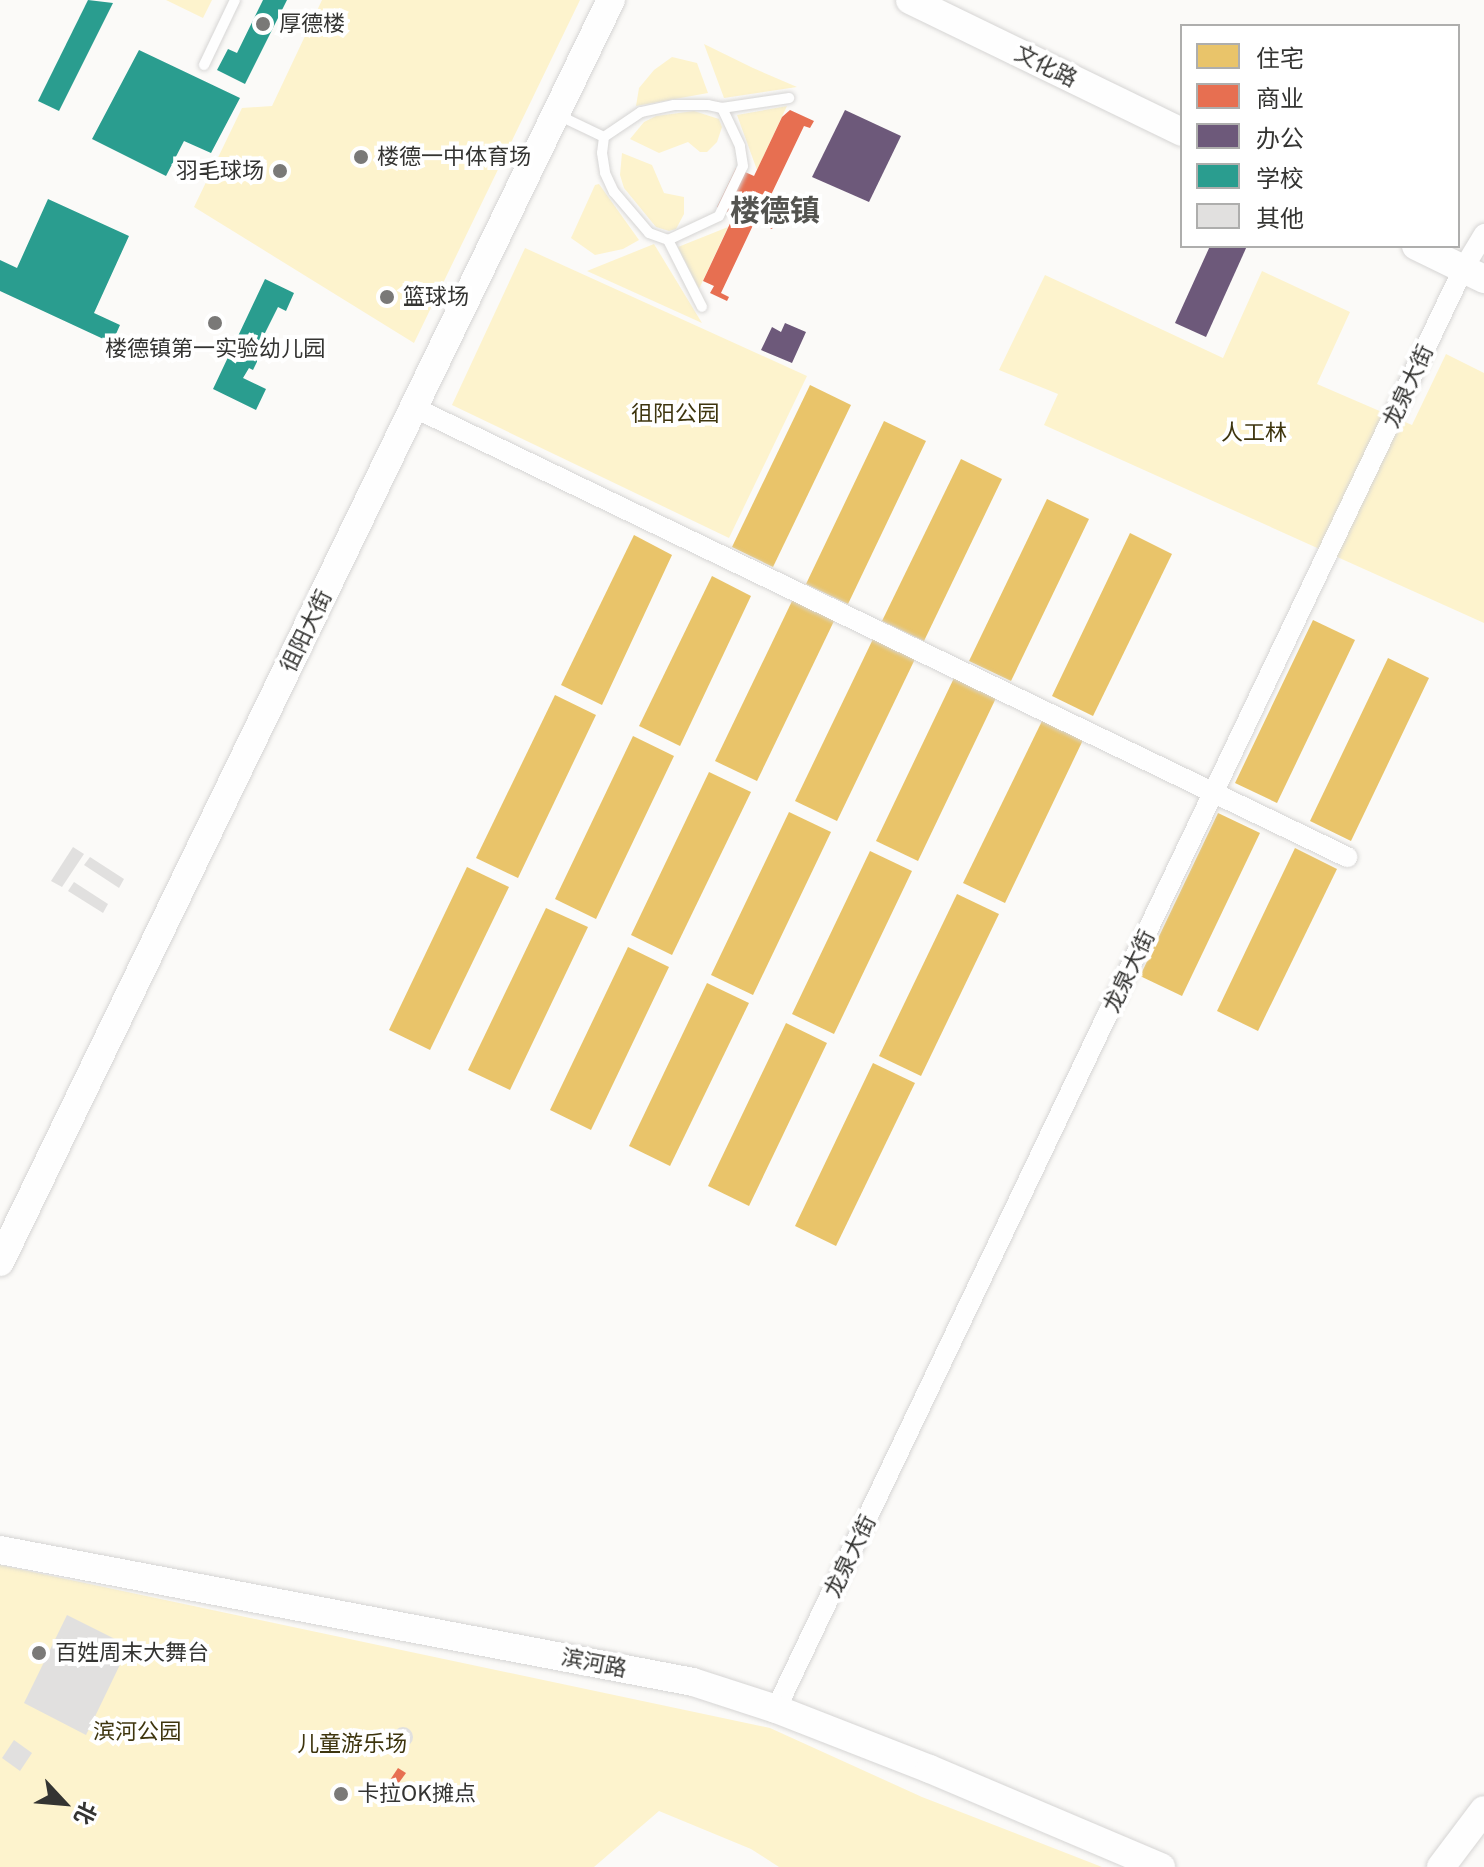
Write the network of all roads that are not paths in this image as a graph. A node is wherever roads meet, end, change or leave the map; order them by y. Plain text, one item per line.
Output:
1 (235, 0) edge
2 (611, 0) edge
3 (910, 0) edge
4 (204, 65) dead end
5 (789, 98) dead end
6 (722, 108) junction
7 (556, 114) junction
8 (1180, 131) edge
9 (604, 137) junction
10 (1484, 234) edge
11 (668, 240) junction
12 (1420, 248) edge
13 (1474, 274) edge
14 (702, 307) dead end
15 (415, 408) junction
16 (1215, 792) junction
17 (1347, 857) dead end
18 (0, 1262) edge
19 (0, 1550) edge
20 (776, 1709) junction
21 (1484, 1810) edge
22 (1161, 1867) edge
23 (1441, 1867) edge

1 - 4 lane
2 - 7 street, 徂阳大街
3 - 8 street, 文化路
5 - 6 lane
6 - 9 lane
6 - 11 lane
7 - 9 lane
7 - 15 street, 徂阳大街
9 - 11 lane
10 - 13 street, 龙泉大街
11 - 14 lane
12 - 13 street
13 - 16 street, 龙泉大街
15 - 16 street
15 - 18 street, 徂阳大街
16 - 17 street
16 - 20 street, 龙泉大街
19 - 20 street, 滨河路
20 - 22 street, 滨河路
21 - 23 street

